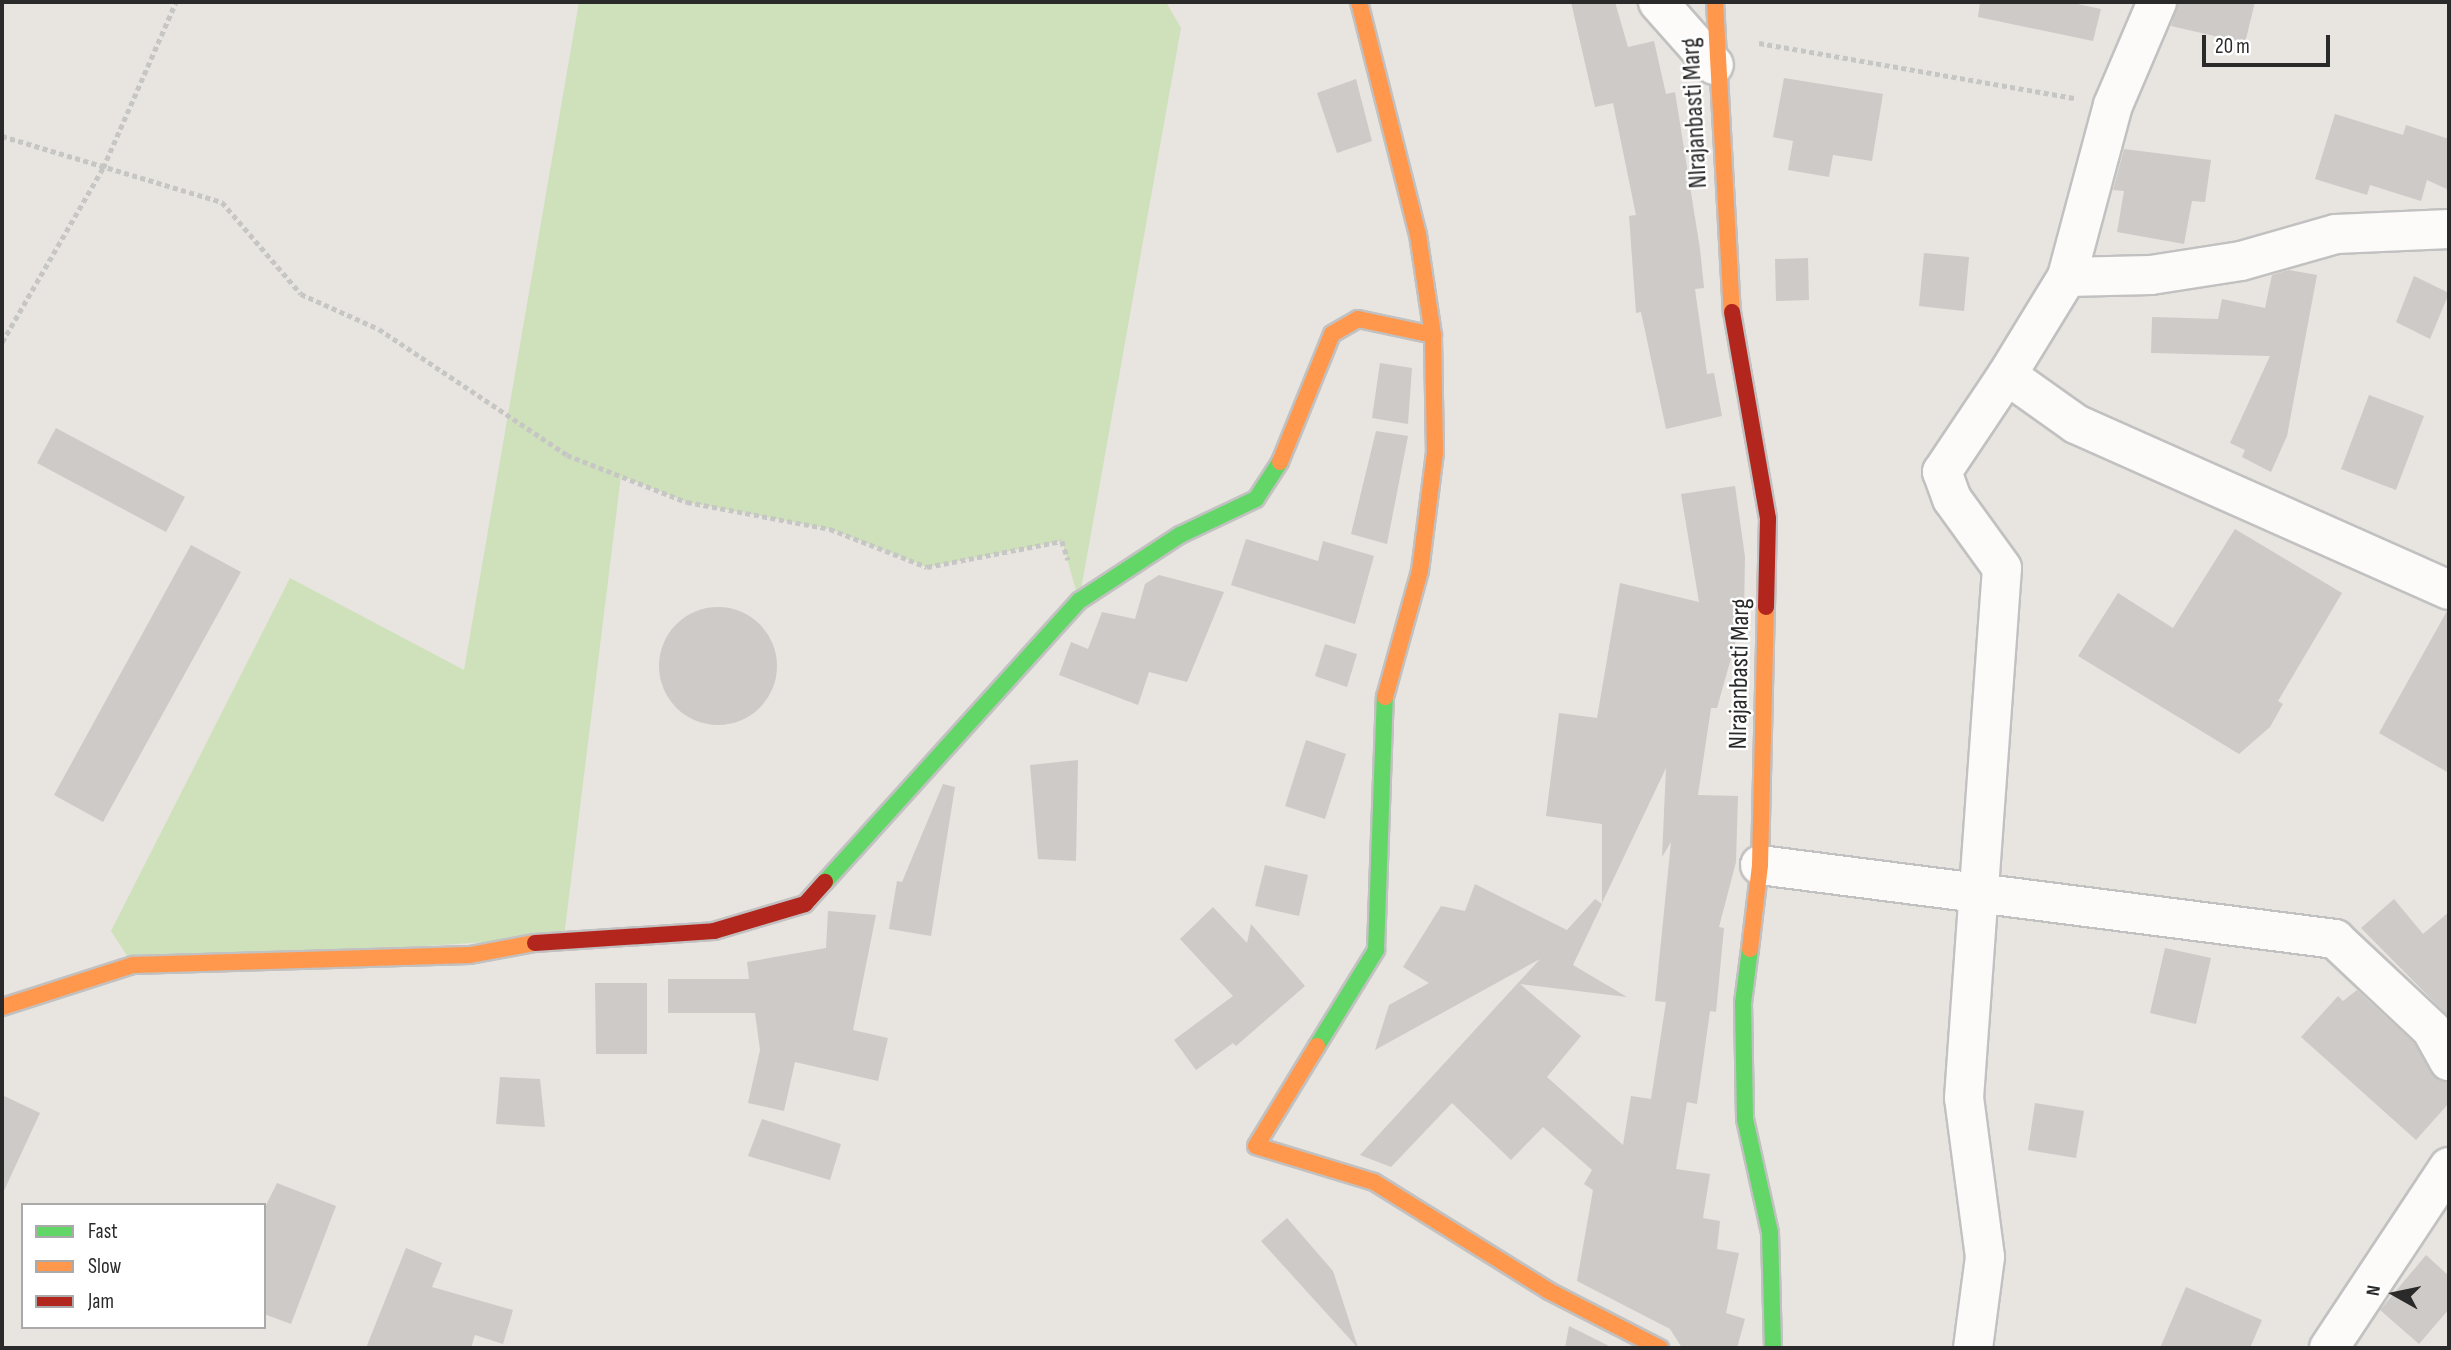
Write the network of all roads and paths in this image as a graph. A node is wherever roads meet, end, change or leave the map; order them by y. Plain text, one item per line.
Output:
1 (176, 2) edge
2 (1359, 2) edge
3 (1658, 2) edge
4 (1715, 2) edge
5 (2157, 2) edge
6 (1714, 51) junction
7 (2113, 105) junction
8 (2, 136) edge
9 (103, 168) junction
10 (2449, 229) edge
11 (2067, 277) junction
12 (1433, 335) junction
13 (2, 342) edge
14 (2007, 375) junction
15 (2449, 590) edge
16 (1079, 601) junction
17 (1760, 865) junction
18 (1981, 898) junction
19 (2, 1007) edge
20 (2449, 1061) edge
21 (2449, 1167) edge
22 (1660, 1348) edge
23 (1773, 1348) edge
24 (1973, 1348) edge
25 (2329, 1348) edge

1 - 9 path
2 - 12 street
3 - 6 street
4 - 6 street, NIrajanbasti Marg
5 - 7 street
6 - 7 path
6 - 17 street, NIrajanbasti Marg
7 - 11 street
8 - 9 path
9 - 13 path
9 - 16 path
10 - 11 street
11 - 14 street
12 - 16 street
12 - 22 street
14 - 15 street
14 - 18 street
16 - 19 street
17 - 18 street
17 - 23 street, NIrajanbasti Marg
18 - 20 street
18 - 24 street
21 - 25 street

